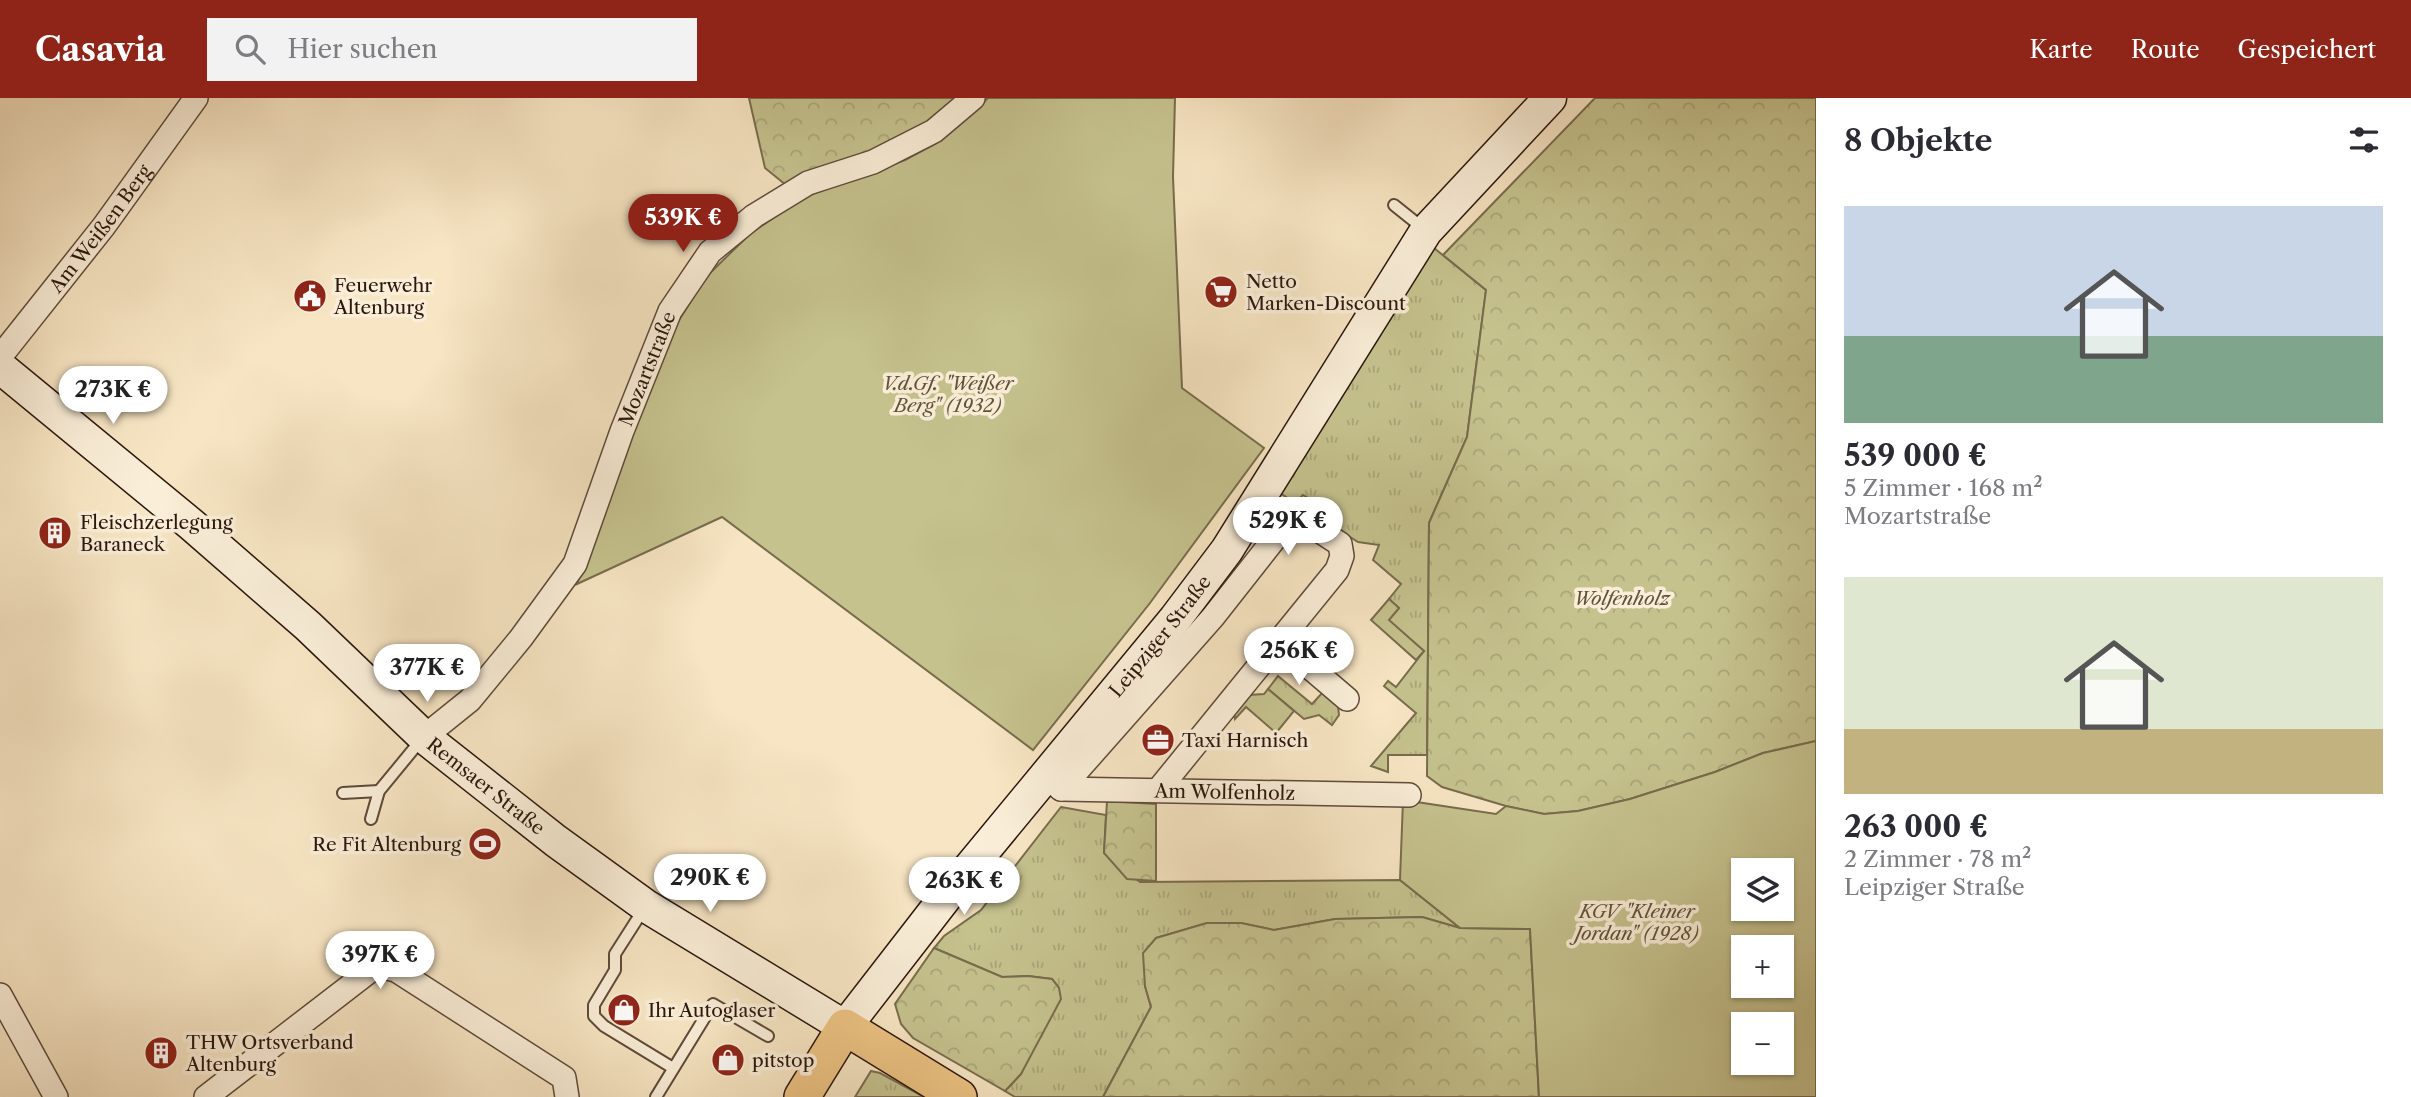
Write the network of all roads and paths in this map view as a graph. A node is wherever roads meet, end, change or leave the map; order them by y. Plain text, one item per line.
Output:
1 (196, 98) edge
2 (973, 98) edge
3 (1550, 98) edge
4 (1394, 205) dead end
5 (1426, 231) junction
6 (0, 357) edge
7 (0, 367) edge
8 (1279, 641) junction
9 (1346, 699) dead end
10 (424, 737) junction
11 (1054, 783) junction
12 (1159, 789) junction
13 (379, 791) junction
14 (343, 793) dead end
15 (1409, 795) dead end
16 (371, 819) dead end
17 (646, 906) junction
18 (0, 995) edge
19 (845, 1027) junction
20 (768, 1036) dead end
21 (673, 1068) junction
22 (56, 1097) edge
23 (206, 1097) edge
24 (567, 1097) edge
25 (656, 1097) edge
26 (802, 1097) edge
27 (959, 1097) edge

1 - 6 street, Am Weißen Berg
2 - 10 street, Mozartstraße
3 - 5 street, Leipziger Straße
4 - 5 lane
5 - 11 street, Leipziger Straße
7 - 10 street, Remsaer Straße
8 - 9 street
8 - 11 street, Leipziger Straße
8 - 12 street, Leipziger Straße
10 - 13 lane
10 - 17 street, Remsaer Straße
11 - 12 street, Am Wolfenholz
11 - 19 street, Leipziger Straße
12 - 15 street, Am Wolfenholz
13 - 14 lane
13 - 16 lane
17 - 19 street, Remsaer Straße
17 - 21 lane
18 - 22 street
19 - 26 main road, Leipziger Straße
19 - 27 main road
20 - 21 lane
21 - 25 lane
23 - 24 street

